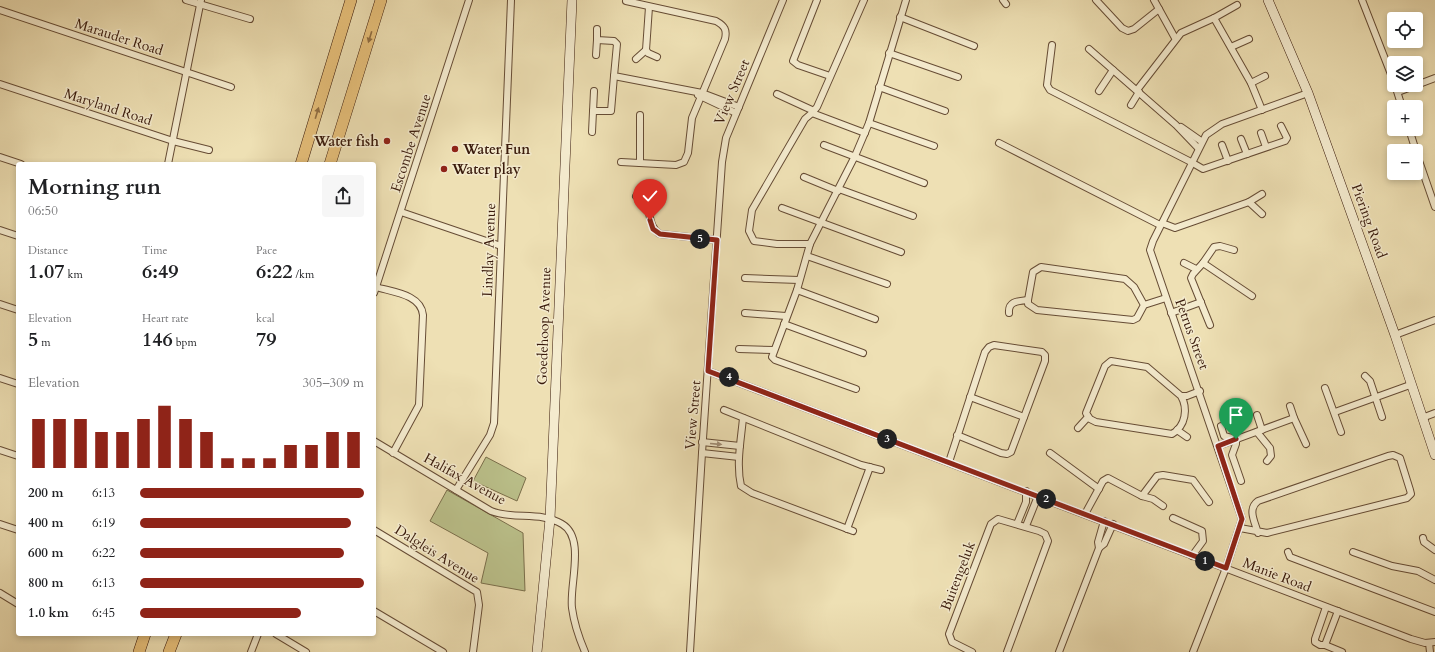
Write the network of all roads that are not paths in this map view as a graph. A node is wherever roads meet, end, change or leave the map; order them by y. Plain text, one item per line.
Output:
1 (186, 0) edge
2 (351, 0) edge
3 (381, 0) edge
4 (469, 0) edge
5 (511, 0) edge
6 (572, 0) edge
7 (784, 0) edge
8 (817, 0) edge
9 (864, 0) edge
10 (1096, 0) edge
11 (1154, 0) edge
12 (1268, 0) edge
13 (1362, 0) edge
14 (626, 1) dead end
15 (904, 1) edge
16 (201, 2) edge
17 (1237, 5) dead end
18 (649, 8) junction
19 (1159, 9) junction
20 (0, 10) edge
21 (900, 17) junction
22 (1214, 18) junction
23 (250, 19) dead end
24 (597, 29) dead end
25 (1175, 38) junction
26 (1249, 39) dead end
27 (597, 40) junction
28 (1052, 45) dead end
29 (974, 46) dead end
30 (1231, 47) junction
31 (1089, 49) dead end
32 (646, 50) junction
33 (889, 53) junction
34 (596, 55) dead end
35 (657, 57) dead end
36 (636, 59) dead end
37 (1387, 64) edge
38 (1112, 70) junction
39 (187, 72) junction
40 (614, 76) junction
41 (830, 76) junction
42 (1265, 76) dead end
43 (958, 78) dead end
44 (1435, 78) edge
45 (1251, 83) junction
46 (1423, 83) edge
47 (0, 84) edge
48 (231, 87) dead end
49 (879, 87) junction
50 (594, 91) dead end
51 (1099, 91) dead end
52 (1138, 91) junction
53 (1398, 92) edge
54 (1308, 93) junction
55 (699, 94) junction
56 (777, 94) dead end
57 (1400, 100) edge
58 (1131, 105) dead end
59 (739, 107) junction
60 (1262, 110) junction
61 (593, 111) junction
62 (945, 111) dead end
63 (813, 112) junction
64 (736, 114) junction
65 (640, 115) dead end
66 (869, 123) junction
67 (1176, 125) junction
68 (1281, 126) dead end
69 (592, 132) dead end
70 (865, 132) junction
71 (1261, 133) dead end
72 (1241, 139) dead end
73 (173, 141) junction
74 (1201, 141) junction
75 (999, 143) dead end
76 (824, 145) dead end
77 (1222, 145) dead end
78 (934, 146) dead end
79 (1266, 147) junction
80 (1198, 148) junction
81 (209, 150) dead end
82 (1247, 154) junction
83 (855, 156) junction
84 (0, 157) edge
85 (1228, 160) junction
86 (16, 162) edge
87 (168, 162) edge
88 (303, 162) edge
89 (331, 162) edge
90 (621, 162) dead end
91 (1191, 162) junction
92 (640, 163) junction
93 (1423, 172) edge
94 (804, 177) dead end
95 (924, 182) dead end
96 (838, 190) junction
97 (1262, 194) dead end
98 (636, 196) dead end
99 (1249, 202) junction
100 (1435, 207) edge
101 (782, 208) dead end
102 (402, 212) junction
103 (1262, 214) dead end
104 (913, 216) dead end
105 (821, 223) junction
106 (1161, 224) junction
107 (0, 230) edge
108 (16, 235) edge
109 (717, 240) junction
110 (810, 244) junction
111 (501, 246) junction
112 (1234, 250) dead end
113 (901, 252) dead end
114 (808, 256) junction
115 (1184, 263) dead end
116 (1203, 263) junction
117 (1196, 269) junction
118 (745, 278) dead end
119 (799, 280) junction
120 (887, 284) dead end
121 (376, 287) edge
122 (376, 290) edge
123 (797, 290) junction
124 (1252, 296) dead end
125 (1166, 298) junction
126 (1028, 300) junction
127 (1201, 302) junction
128 (0, 304) edge
129 (1144, 305) junction
130 (16, 309) edge
131 (745, 313) dead end
132 (1009, 313) dead end
133 (1171, 313) junction
134 (786, 316) junction
135 (875, 319) dead end
136 (1435, 320) edge
137 (784, 324) junction
138 (1210, 326) dead end
139 (1394, 335) junction
140 (739, 349) dead end
141 (774, 350) junction
142 (863, 353) dead end
143 (708, 371) junction
144 (1365, 376) dead end
145 (0, 378) edge
146 (16, 383) edge
147 (1410, 385) junction
148 (1325, 388) dead end
149 (856, 389) dead end
150 (1200, 391) junction
151 (1181, 396) junction
152 (970, 397) junction
153 (1376, 398) junction
154 (1290, 406) dead end
155 (724, 410) dead end
156 (1335, 412) junction
157 (1435, 413) edge
158 (1257, 415) dead end
159 (1024, 417) junction
160 (1088, 417) junction
161 (1382, 417) dead end
162 (743, 418) junction
163 (1294, 418) junction
164 (1422, 418) junction
165 (1221, 426) dead end
166 (1078, 428) dead end
167 (1177, 430) junction
168 (1260, 431) junction
169 (1341, 432) dead end
170 (957, 436) junction
171 (1187, 437) dead end
172 (1236, 439) junction
173 (376, 442) edge
174 (702, 442) junction
175 (1306, 444) dead end
176 (740, 446) junction
177 (1218, 446) junction
178 (0, 450) edge
179 (393, 452) junction
180 (702, 453) junction
181 (1050, 453) dead end
182 (16, 455) edge
183 (1435, 455) edge
184 (739, 457) junction
185 (949, 462) junction
186 (1267, 462) dead end
187 (870, 467) junction
188 (881, 470) dead end
189 (1241, 481) dead end
190 (1098, 489) junction
191 (456, 490) junction
192 (1026, 491) junction
193 (1038, 496) junction
194 (1142, 496) junction
195 (1209, 502) dead end
196 (1163, 506) dead end
197 (1085, 514) junction
198 (1172, 518) dead end
199 (550, 519) junction
200 (1104, 521) junction
201 (0, 524) edge
202 (1017, 524) junction
203 (1113, 524) junction
204 (1026, 526) junction
205 (1240, 528) junction
206 (16, 529) edge
207 (376, 531) edge
208 (1258, 533) junction
209 (1423, 538) dead end
210 (1099, 548) junction
211 (1435, 550) edge
212 (1288, 552) dead end
213 (1353, 552) dead end
214 (1192, 556) junction
215 (1226, 568) junction
216 (1435, 580) edge
217 (0, 593) edge
218 (16, 603) edge
219 (1326, 606) junction
220 (1338, 611) junction
221 (376, 612) edge
222 (1435, 612) edge
223 (144, 636) edge
224 (175, 636) edge
225 (257, 636) edge
226 (279, 636) edge
227 (1432, 642) edge
228 (1325, 645) junction
229 (139, 652) edge
230 (169, 652) edge
231 (252, 652) edge
232 (306, 652) edge
233 (443, 652) edge
234 (473, 652) edge
235 (537, 652) edge
236 (584, 652) edge
237 (690, 652) edge
238 (972, 652) edge
239 (1007, 652) edge
240 (1059, 652) edge
241 (1193, 652) edge
242 (1342, 652) edge
243 (1430, 652) edge

1 - 16 street
88 -> 2 highway
3 -> 89 highway
4 - 102 street, Escombe Avenue
5 - 111 street, Lindlay Avenue
6 - 199 main road, Goedehoop Avenue
7 - 59 street, View Street
8 - 41 street
9 - 41 street
10 - 19 street
11 - 19 street
12 - 54 main road, Piering Road
13 - 37 street
14 - 18 street
15 - 21 street
16 - 23 street
16 - 39 street
17 - 22 street
18 - 32 street
18 - 55 street
19 - 25 street
20 - 39 street, Marauder Road
21 - 29 street
21 - 33 street
22 - 25 street
22 - 30 street
24 - 27 street
25 - 52 street
26 - 30 street
27 - 34 street
27 - 40 street
28 - 91 street
30 - 45 street
31 - 38 street
32 - 35 street
32 - 36 street
33 - 43 street
33 - 49 street
38 - 51 street
38 - 52 street
39 - 48 street, Marauder Road
39 - 73 street
40 - 55 street
40 - 61 street
41 - 63 street
42 - 45 street
44 - 46 street
45 - 60 street
47 - 73 street, Maryland Road
49 - 62 street
49 - 66 street
50 - 61 street
52 - 58 street
52 - 67 street
53 - 57 street
54 - 60 street, Petrus Street
54 - 139 main road, Piering Road
55 - 59 street
55 - 64 street
55 - 92 street
56 - 63 street
59 - 64 street, View Street
60 - 74 street, Petrus Street
61 - 69 street
63 - 70 street
63 - 110 street
64 - 109 street, View Street
65 - 92 street
66 - 70 street
66 - 78 street
67 - 74 street
67 - 80 street
68 - 79 street
70 - 83 street
71 - 79 street
72 - 82 street
73 - 81 street, Maryland Road
73 - 87 street
74 - 80 street, Petrus Street
75 - 106 street
76 - 83 street
77 - 85 street
79 - 82 street
80 - 91 street, Petrus Street
82 - 85 street
83 - 95 street
83 - 96 street
84 - 86 street
85 - 91 street
90 - 92 street
91 - 106 street, Petrus Street
93 - 100 street
94 - 96 street
96 - 104 street
96 - 105 street
97 - 99 street
98 - 109 street
99 - 103 street
99 - 106 street
101 - 105 street
102 - 111 street
102 - 121 street, Escombe Avenue
105 - 110 street
105 - 113 street
106 - 125 street, Petrus Street
107 - 108 street
109 - 143 street, View Street
110 - 114 street
111 - 191 street, Lindlay Avenue
112 - 116 street
114 - 119 street
114 - 120 street
115 - 117 street
116 - 117 street
116 - 124 street
117 - 127 street
118 - 119 street
119 - 123 street
122 - 179 street
123 - 134 street
123 - 135 street
125 - 129 street
125 - 133 street, Petrus Street
126 - 129 street
126 - 129 street
126 - 132 street
127 - 133 street
127 - 138 street
128 - 130 street
131 - 134 street
133 - 150 street, Petrus Street
134 - 137 street
136 - 139 street
137 - 141 street
137 - 142 street
139 - 147 main road, Piering Road
140 - 141 street
141 - 149 street
143 - 174 street, View Street
143 - 185 street, Manie Road
144 - 153 street
145 - 146 street
147 - 153 street
147 - 164 main road, Piering Road
148 - 156 street
150 - 151 street
150 - 177 street, Petrus Street
151 - 160 street
151 - 167 street
152 - 159 street
152 - 159 street
152 - 170 street
153 - 156 street
153 - 161 street
154 - 163 street
155 - 162 street
156 - 169 street
157 - 164 street
158 - 168 street
159 - 170 street
160 - 166 street
160 - 167 street
162 - 176 street
162 - 187 street
163 - 168 street
163 - 175 street
164 - 183 main road, Piering Road
165 - 172 street
167 - 171 street
168 - 172 street
168 - 186 street
170 - 185 street
172 - 177 street
172 - 189 street
173 - 179 street, Halifax Avenue
174 -> 176 street
174 - 180 street, View Street
176 - 184 street
177 - 205 street, Petrus Street
178 - 182 street
179 - 191 street, Halifax Avenue
180 - 184 street
180 - 237 street, View Street
181 - 190 street
184 - 187 street
185 - 192 street, Manie Road
187 - 188 street
190 - 194 street
190 - 197 street
191 - 199 street, Halifax Avenue
192 - 193 street, Manie Road
192 - 202 street
193 - 197 street, Manie Road
193 - 204 street
194 - 195 street
194 - 196 street
197 - 200 street, Manie Road
198 - 214 street
199 - 235 main road, Goedehoop Avenue
199 - 236 street
200 - 203 street, Manie Road
200 - 210 street
201 - 206 street
202 - 204 street, Buitengeluk
202 - 238 street, Buitengeluk
203 - 210 street
203 - 214 street, Manie Road
204 - 239 street, Buitengeluk
205 - 208 street
205 - 215 street, Petrus Street
207 - 234 street, Dalgleis Avenue
208 - 208 street
209 - 211 street
210 - 240 street
212 - 222 street
213 - 216 street
214 - 215 street, Manie Road
215 - 219 street, Manie Road
215 - 241 street, Petrus Street
217 - 218 street
219 - 220 street, Manie Road
219 - 228 street
220 - 227 street, Manie Road
220 - 228 street
221 - 233 street
223 - 229 highway
224 - 230 highway
225 - 231 street
226 - 232 street
227 - 243 street
228 - 242 street

